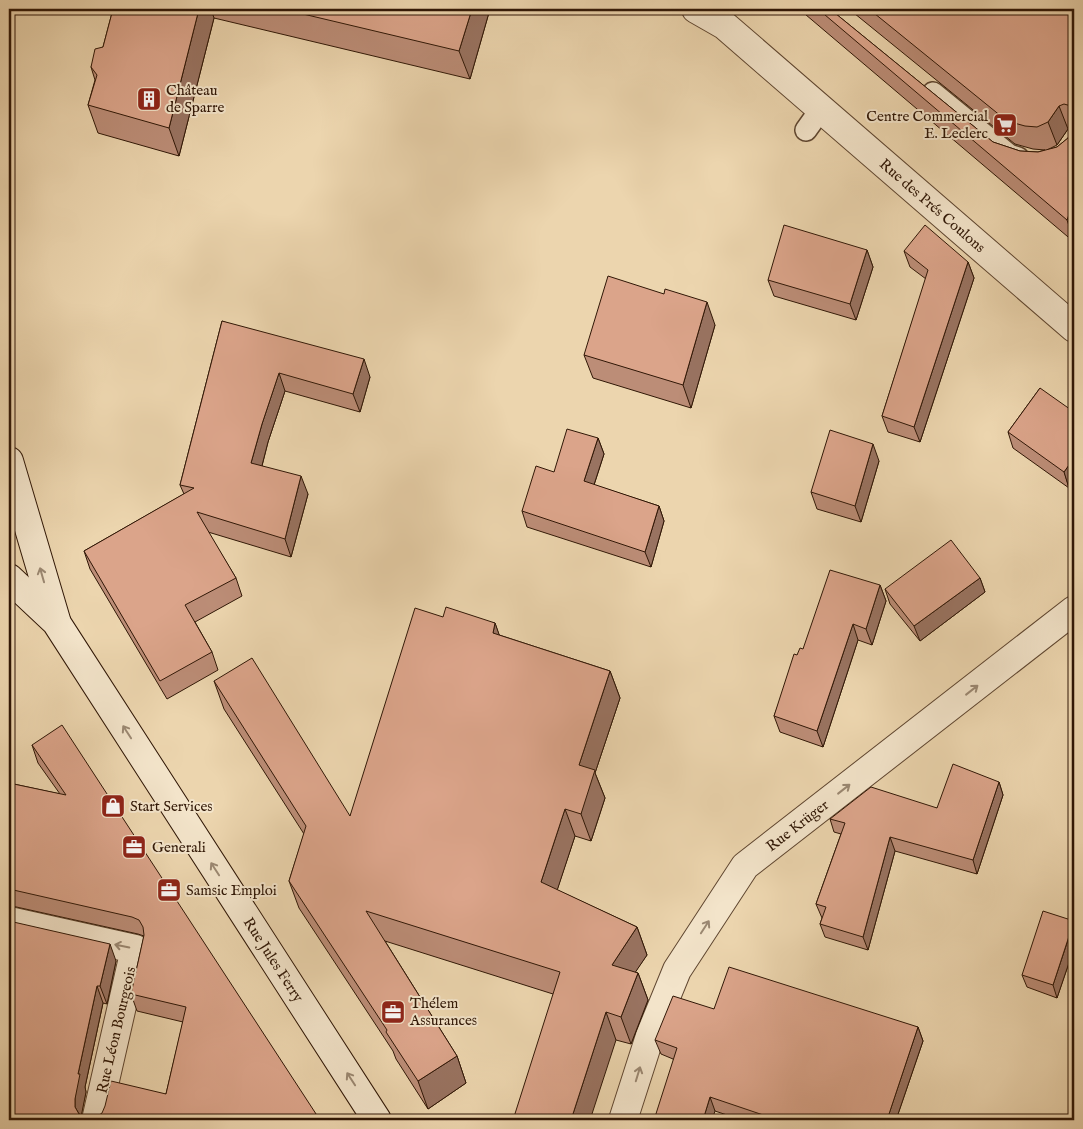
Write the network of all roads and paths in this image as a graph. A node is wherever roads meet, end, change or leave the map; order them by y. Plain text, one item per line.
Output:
1 (696, 9) edge
2 (918, 81) edge
3 (1035, 162) edge
4 (1074, 328) edge
5 (9, 461) edge
6 (9, 578) edge
7 (1074, 610) edge
8 (56, 622) junction
9 (9, 921) edge
10 (96, 1120) edge
11 (377, 1120) edge
12 (623, 1120) edge

1 - 4 street, Rue des Prés Coulons
2 - 3 lane
8 -> 5 street, Rue Jules Ferry
6 - 8 street, Rue Jules Ferry
12 -> 7 street, Rue Krüger
11 -> 8 street, Rue Jules Ferry
10 -> 9 street, Rue Léon Bourgeois

